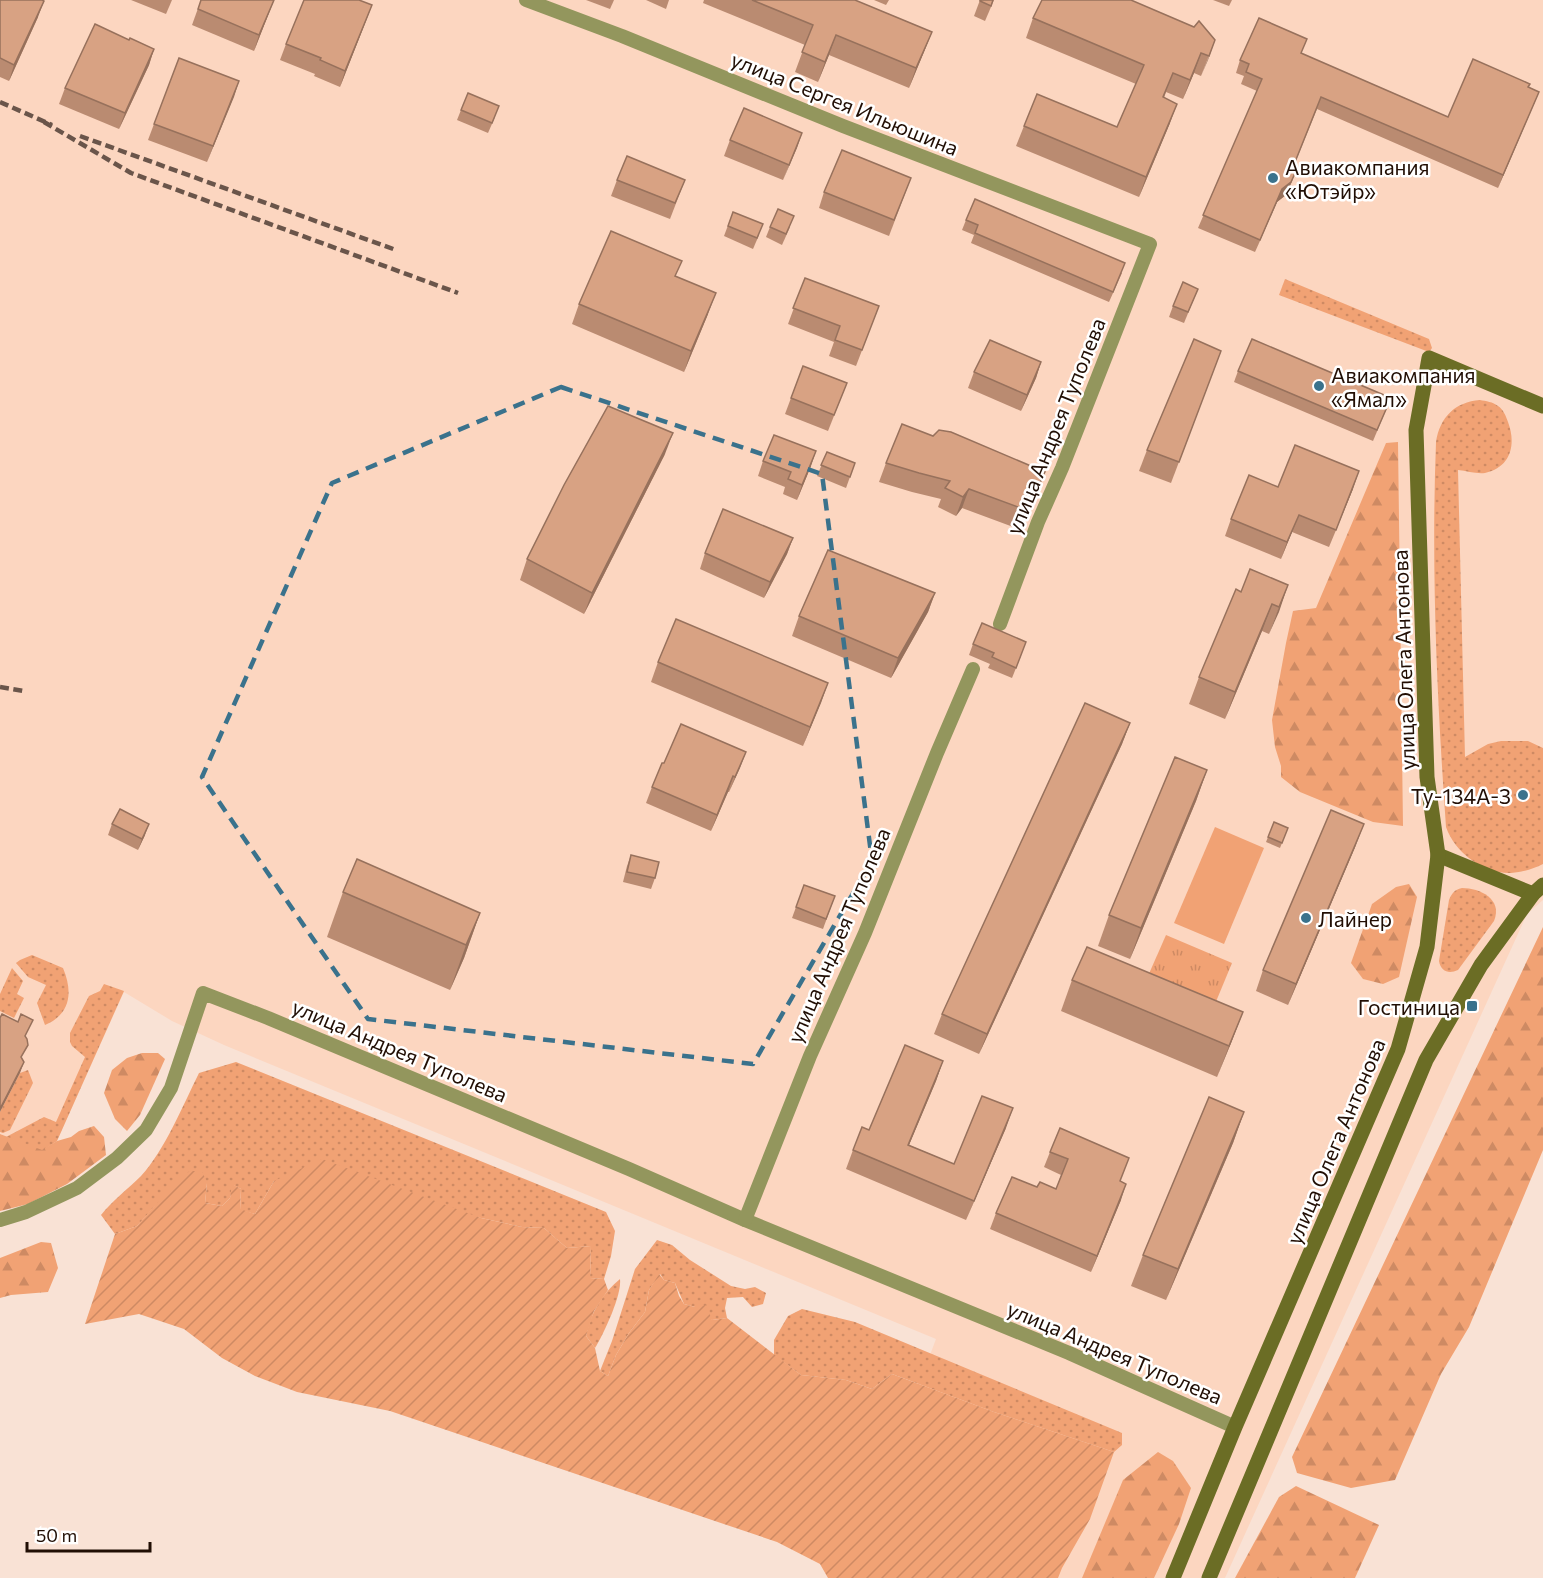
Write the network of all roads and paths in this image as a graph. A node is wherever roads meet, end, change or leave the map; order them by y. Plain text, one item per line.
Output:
1 (526, 0) edge
2 (1150, 244) joint
3 (1543, 406) edge
4 (1000, 624) dead end
5 (973, 669) dead end
6 (1438, 855) junction
7 (1538, 889) edge
8 (0, 1220) edge
9 (745, 1220) junction
10 (1235, 1427) junction
11 (1173, 1578) edge
12 (1209, 1578) edge

1 - 2 street, улица Сергея Ильюшина
2 - 4 street, улица Андрея Туполева
3 - 6 street, улица Олега Антонова
5 - 9 street, улица Андрея Туполева
6 - 7 street
6 - 10 street, улица Олега Антонова
7 - 12 street
8 - 9 street, улица Андрея Туполева
9 - 10 street, улица Андрея Туполева
10 - 11 street, улица Олега Антонова

